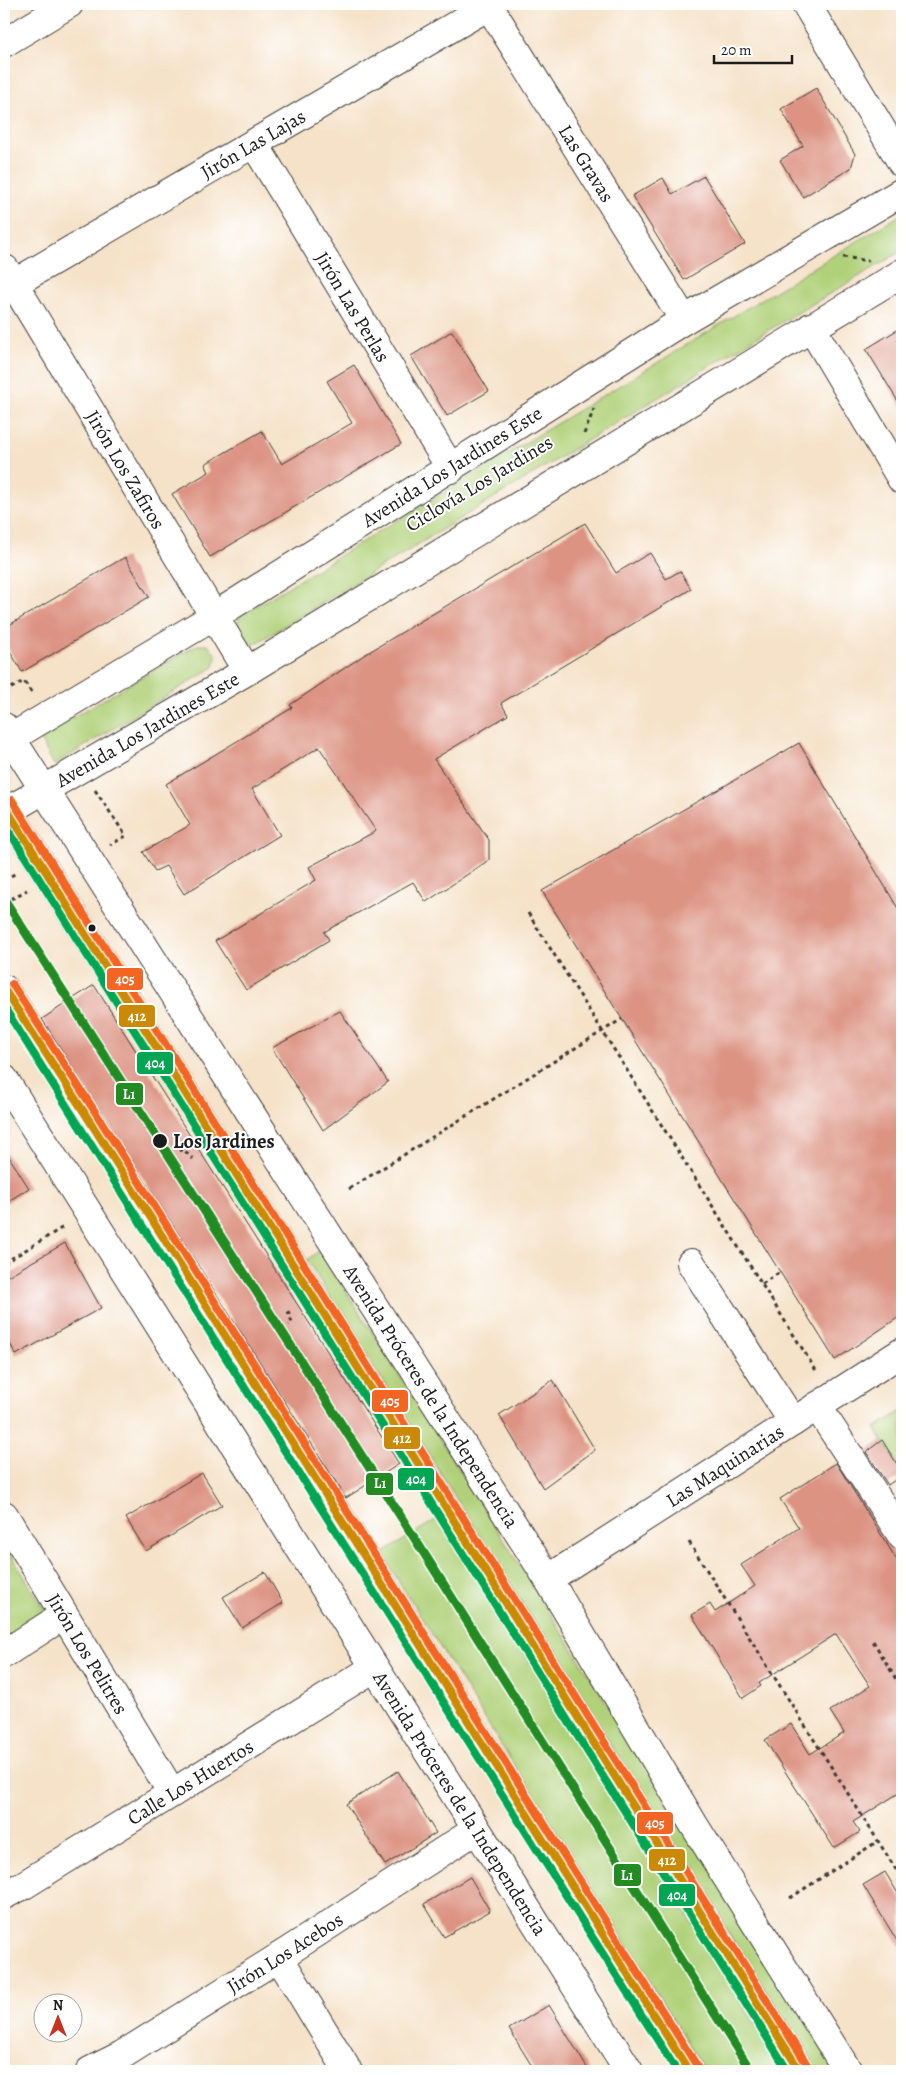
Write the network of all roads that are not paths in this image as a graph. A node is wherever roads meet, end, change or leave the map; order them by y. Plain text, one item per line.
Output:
1 (69, 4) edge
2 (806, 4) edge
3 (491, 5) edge
4 (4, 43) edge
5 (254, 145) junction
6 (902, 163) edge
7 (902, 192) edge
8 (902, 273) edge
9 (9, 276) edge
10 (684, 320) junction
11 (811, 327) junction
12 (451, 470) junction
13 (902, 480) edge
14 (214, 617) junction
15 (247, 671) junction
16 (6, 736) edge
17 (43, 791) junction
18 (5, 810) edge
19 (4, 989) edge
20 (4, 1079) edge
21 (692, 1263) dead end
22 (902, 1352) edge
23 (817, 1406) junction
24 (793, 1422) junction
25 (4, 1515) edge
26 (902, 1536) edge
27 (548, 1579) junction
28 (64, 1615) junction
29 (4, 1654) edge
30 (374, 1668) junction
31 (172, 1793) junction
32 (476, 1830) junction
33 (4, 1895) edge
34 (279, 1957) junction
35 (90, 2071) edge
36 (348, 2071) edge
37 (630, 2071) edge
38 (689, 2071) edge
39 (800, 2071) edge
40 (848, 2071) edge

1 - 4 main road
2 - 6 main road
3 - 5 main road, Jirón Las Lajas
3 - 10 main road, Las Gravas
5 - 9 main road, Jirón Las Lajas
5 - 12 main road, Jirón Las Perlas
7 - 10 main road, Avenida Los Jardines Este
8 - 11 main road, Avenida Los Jardines Este
9 - 14 main road, Jirón Los Zafiros
10 - 12 main road, Avenida Los Jardines Este
11 - 13 main road
11 - 15 main road, Avenida Los Jardines Este
12 - 14 main road, Avenida Los Jardines Este
14 - 15 main road, Jirón Los Zafiros
14 - 16 main road, Avenida Los Jardines Este
15 - 17 main road, Avenida Los Jardines Este
16 - 17 main road, Avenida Próceres de la Independencia
17 - 18 main road, Avenida Los Jardines Este
17 - 27 main road, Avenida Próceres de la Independencia
18 - 39 main road
19 - 38 main road
20 - 30 main road, Avenida Próceres de la Independencia
21 - 24 main road
22 - 23 main road, Las Maquinarias
23 - 24 main road, Las Maquinarias
23 - 26 main road
24 - 27 main road, Las Maquinarias
25 - 28 main road, Jirón Los Pelitres
27 - 40 main road, Avenida Próceres de la Independencia
28 - 29 main road
28 - 31 main road, Jirón Los Pelitres
30 - 31 main road, Calle Los Huertos
30 - 32 main road, Avenida Próceres de la Independencia
31 - 33 main road, Calle Los Huertos
32 - 34 main road, Jirón Los Acebos
32 - 37 main road, Avenida Próceres de la Independencia
34 - 35 main road, Jirón Los Acebos
34 - 36 main road

